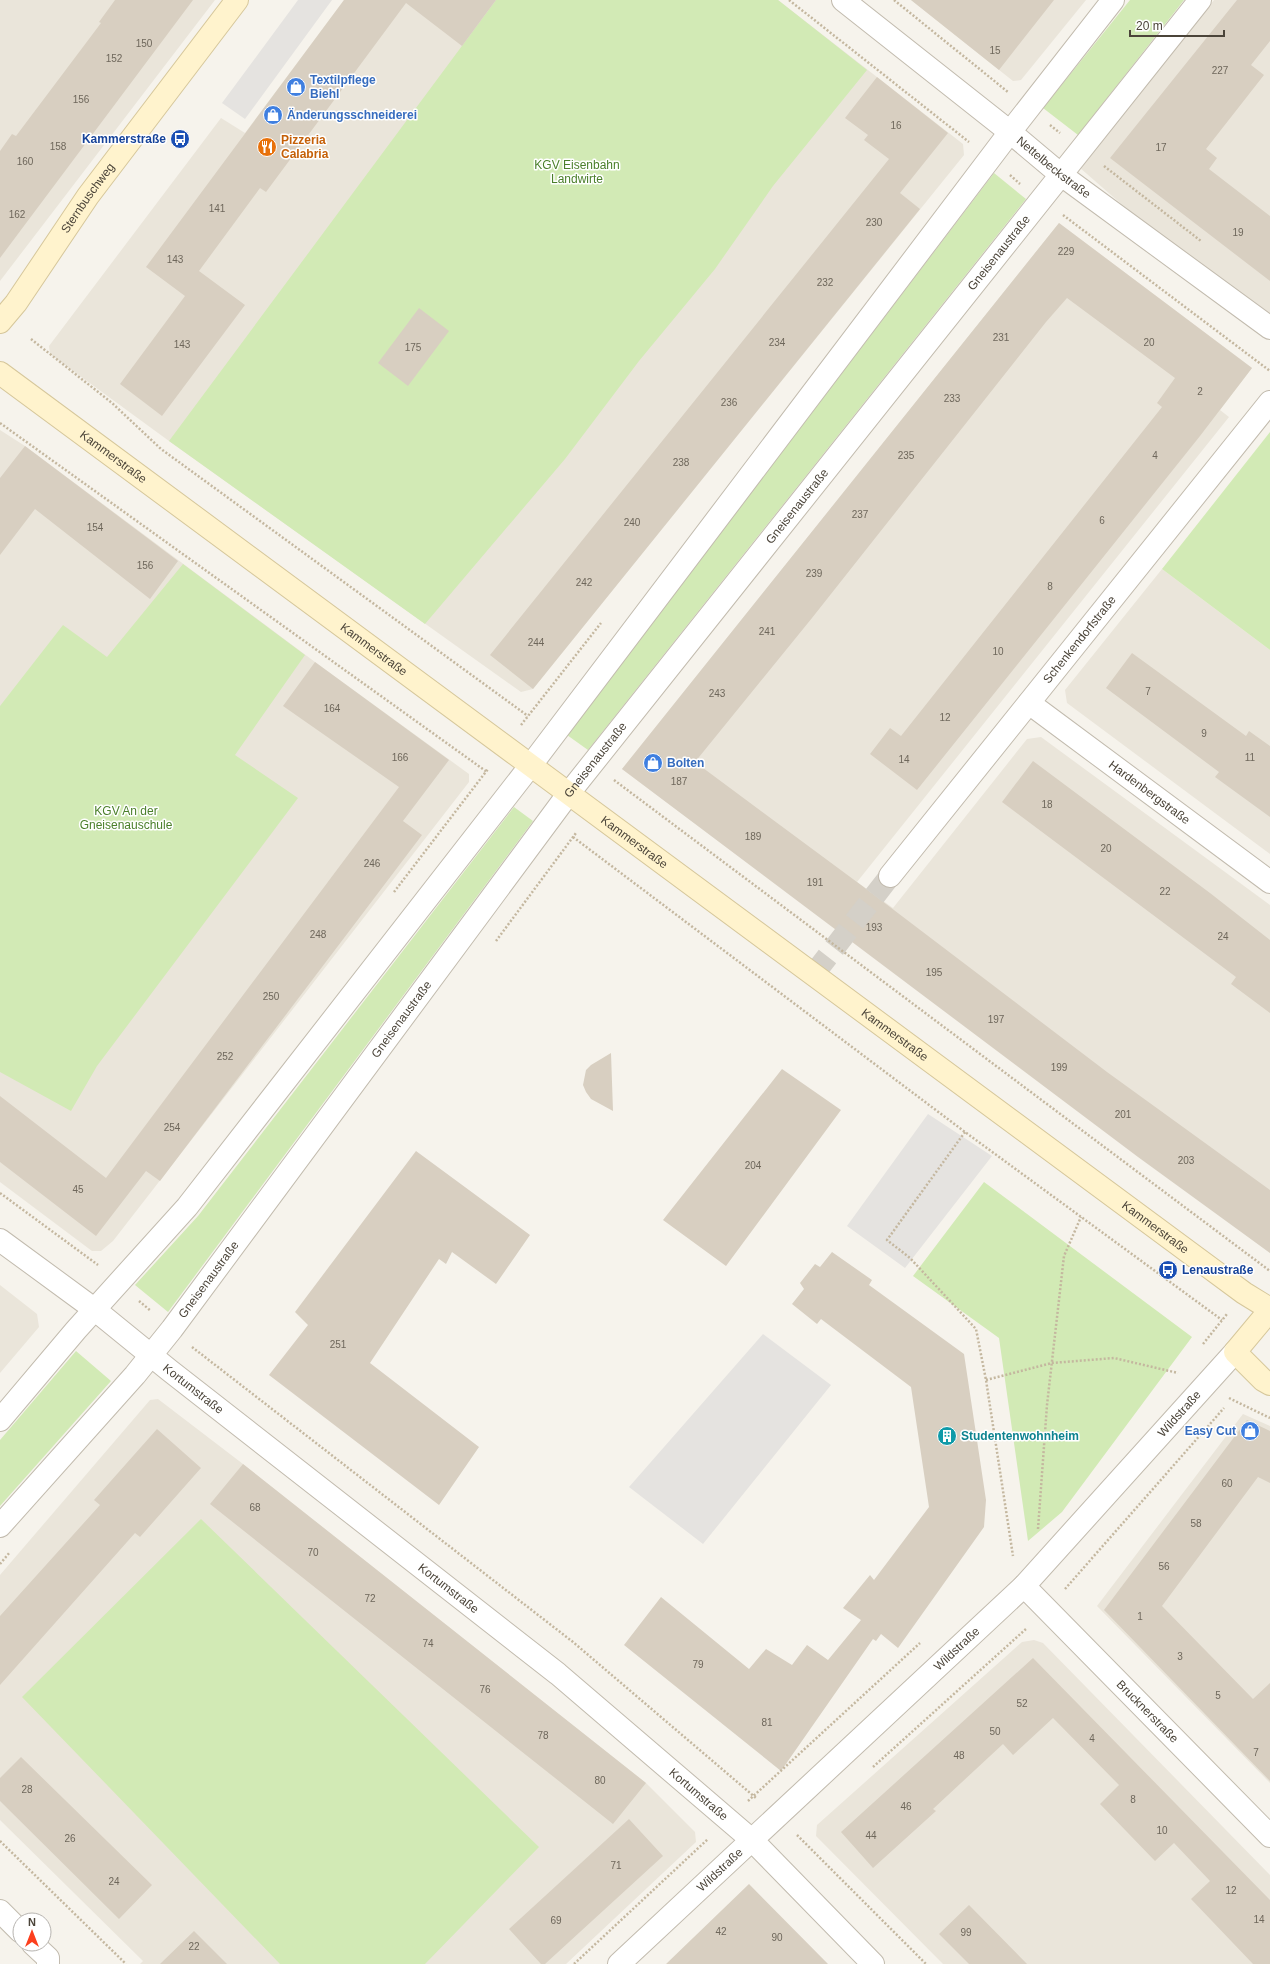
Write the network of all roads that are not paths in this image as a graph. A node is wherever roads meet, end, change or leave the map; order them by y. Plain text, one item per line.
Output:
1 (237, 0) edge
2 (843, 0) edge
3 (1113, 0) edge
4 (1200, 0) edge
5 (1010, 132) junction
6 (1060, 174) junction
7 (0, 322) edge
8 (1270, 328) edge
9 (0, 373) edge
10 (1270, 402) edge
11 (1029, 703) junction
12 (531, 765) junction
13 (569, 793) junction
14 (890, 876) tunnel mouth
15 (1270, 882) edge
16 (0, 1240) edge
17 (94, 1309) junction
18 (1270, 1310) edge
19 (1235, 1352) junction
20 (151, 1355) junction
21 (1270, 1384) edge
22 (0, 1420) edge
23 (0, 1526) edge
24 (1024, 1586) junction
25 (1270, 1836) edge
26 (753, 1840) junction
27 (0, 1912) edge
28 (12, 1923) edge
29 (42, 1952) edge
30 (48, 1964) edge
31 (619, 1964) edge
32 (873, 1964) edge

1 - 7 street, Sternbuschweg
2 - 5 street, Nettelbeckstraße
3 - 5 street
4 - 6 street, Gneisenaustraße
5 - 6 street, Nettelbeckstraße
5 - 12 street
6 - 8 street, Nettelbeckstraße
6 - 13 street, Gneisenaustraße
9 - 12 street, Kammerstraße
10 - 11 street, Schenkendorfstraße
11 - 14 street, Schenkendorfstraße
11 - 15 street, Hardenbergstraße
12 - 13 street, Kammerstraße
12 - 17 street
13 - 18 street, Kammerstraße
13 - 20 street, Gneisenaustraße
16 - 17 street, Kortumstraße
17 - 20 street, Kortumstraße
17 - 22 street
18 - 19 street, Wildstraße
19 - 21 street
19 - 24 street, Wildstraße
20 - 23 street, Gneisenaustraße
20 - 26 street, Kortumstraße
24 - 25 street, Brucknerstraße
24 - 26 street, Wildstraße
26 - 31 street, Wildstraße
26 - 32 street, Kortumstraße
27 - 28 street
29 - 30 street

